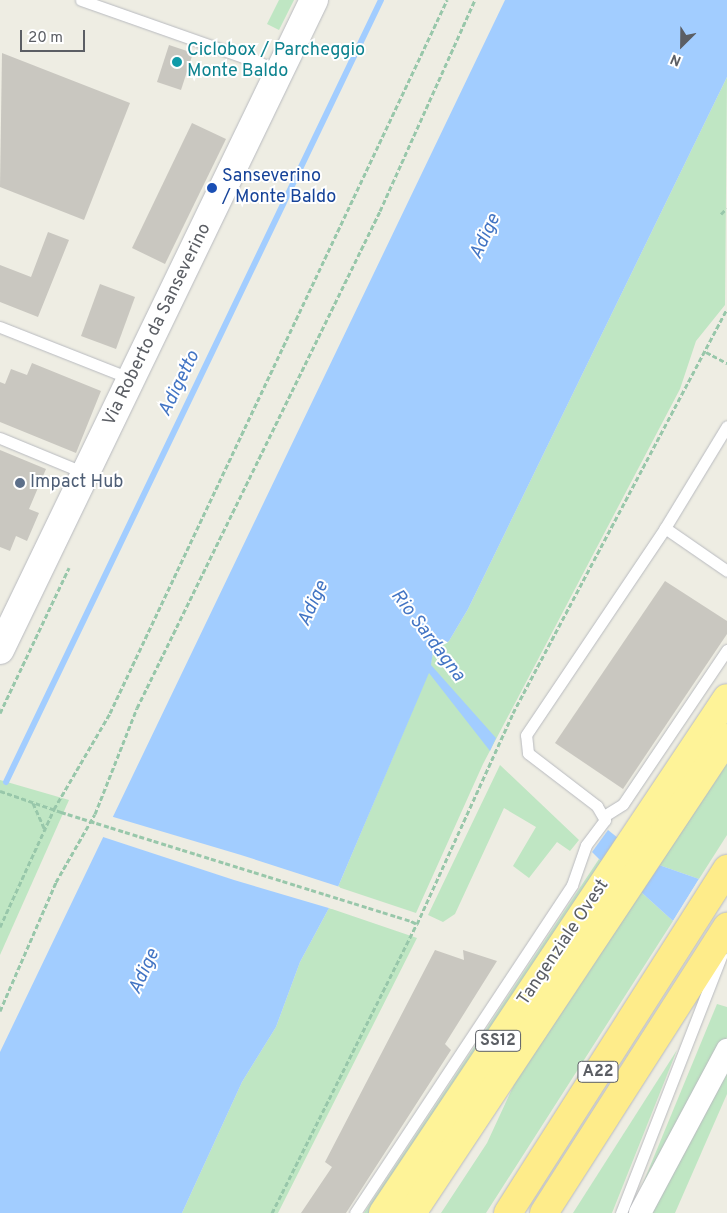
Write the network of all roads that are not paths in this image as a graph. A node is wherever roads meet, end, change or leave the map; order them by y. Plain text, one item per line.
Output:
1 (314, 0) edge
2 (86, 1) edge
3 (281, 71) junction
4 (0, 327) edge
5 (132, 379) junction
6 (727, 426) edge
7 (0, 438) edge
8 (85, 473) junction
9 (664, 528) junction
10 (727, 571) edge
11 (0, 650) edge
12 (727, 650) edge
13 (727, 698) edge
14 (727, 738) edge
15 (604, 816) junction
16 (639, 852) junction
17 (622, 877) junction
18 (721, 879) edge
19 (723, 942) edge
20 (727, 1050) edge
21 (355, 1213) edge
22 (383, 1213) edge
23 (412, 1213) edge
24 (508, 1213) edge
25 (544, 1213) edge
26 (621, 1213) edge
27 (640, 1213) edge

1 - 3 street, Via Roberto da Sanseverino
2 - 3 lane
3 - 5 street, Via Roberto da Sanseverino
4 - 5 lane
5 - 8 street, Via Roberto da Sanseverino
6 - 9 lane
7 - 8 lane
8 - 11 street, Via Roberto da Sanseverino
9 - 10 lane
9 - 15 lane
12 - 15 lane
13 - 16 highway, Tangenziale Ovest / SS12
14 - 16 highway, Tangenziale Ovest / SS12
15 - 21 lane
16 - 17 highway, Tangenziale Ovest / SS12
17 - 22 highway, Tangenziale Ovest / SS12
17 - 23 highway, Tangenziale Ovest / SS12
18 - 24 highway, A22
19 - 25 highway, A22
19 - 26 lane
20 - 27 street

